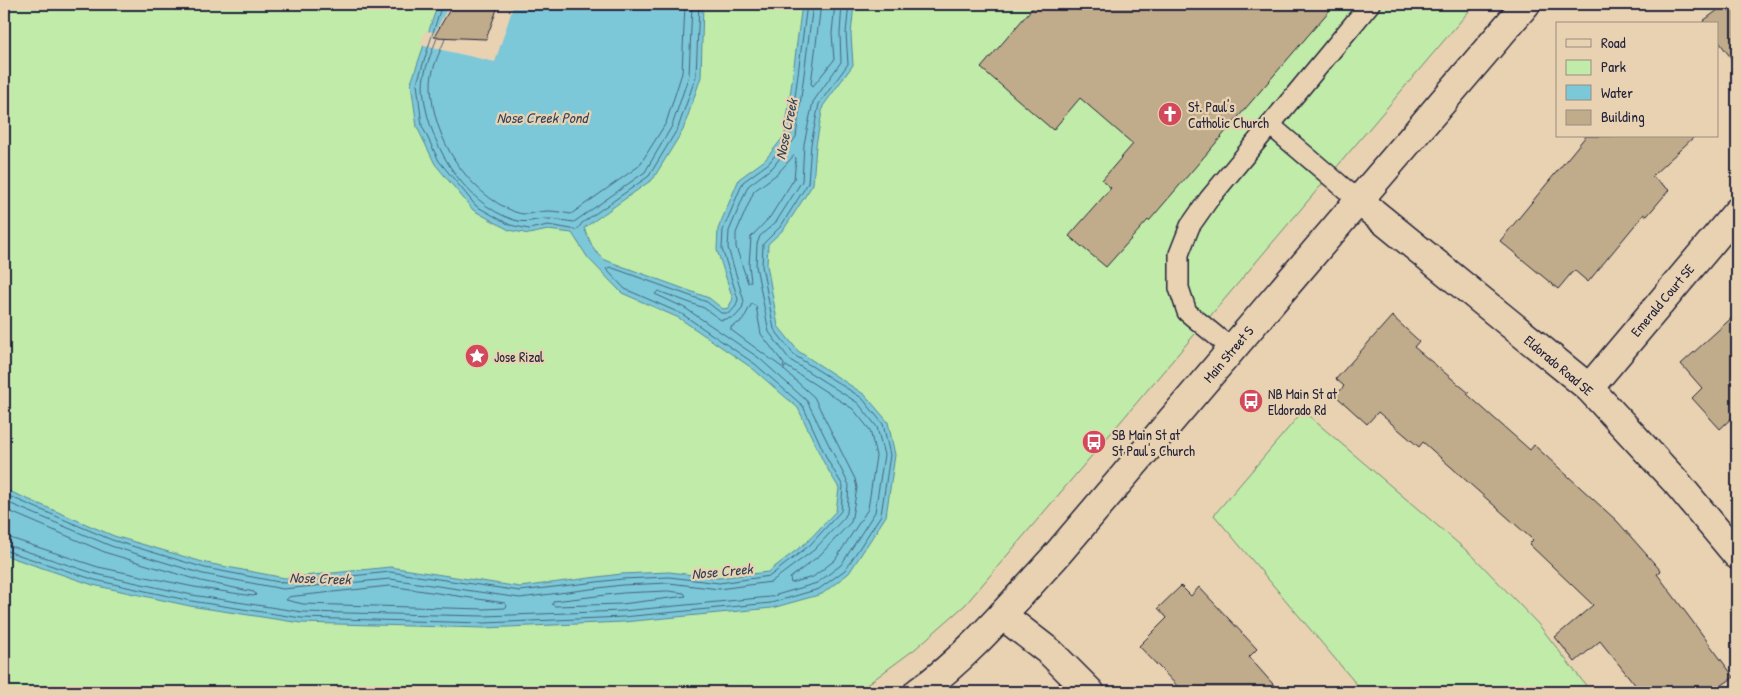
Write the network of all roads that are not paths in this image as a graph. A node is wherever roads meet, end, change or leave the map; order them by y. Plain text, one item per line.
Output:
1 (1370, 4) edge
2 (1526, 4) edge
3 (1270, 125) junction
4 (1358, 200) junction
5 (1737, 212) edge
6 (1232, 349) junction
7 (1589, 388) junction
8 (1737, 555) edge
9 (1002, 615) junction
10 (918, 692) edge
11 (1090, 692) edge

1 - 3 lane
2 - 4 main road, Main Street S
3 - 4 lane
3 - 6 lane
4 - 6 main road, Main Street S
4 - 7 main road, Eldorado Road SE
5 - 7 main road, Emerald Court SE
6 - 9 main road, Main Street S
7 - 8 main road, Eldorado Road SE
9 - 10 main road, Main Street S
9 - 11 main road

